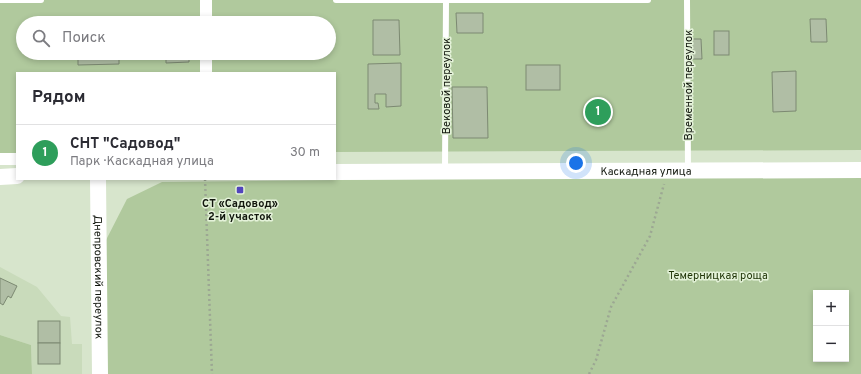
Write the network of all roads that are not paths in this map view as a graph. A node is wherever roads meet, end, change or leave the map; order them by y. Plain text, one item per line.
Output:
1 (0, 0) edge
2 (41, 0) edge
3 (206, 0) edge
4 (336, 0) edge
5 (446, 0) edge
6 (648, 0) edge
7 (687, 0) edge
8 (206, 16) edge
9 (206, 60) edge
10 (206, 72) edge
11 (0, 159) edge
12 (16, 159) edge
13 (861, 170) edge
14 (688, 171) junction
15 (336, 172) edge
16 (445, 172) junction
17 (0, 176) edge
18 (16, 176) edge
19 (98, 180) edge
20 (100, 374) edge

1 - 2 lane
3 - 8 street
4 - 5 lane
5 - 6 lane
5 - 16 lane, Вековой переулок
7 - 14 lane, Временной переулок
9 - 10 street
11 - 12 street
13 - 14 street, Каскадная улица
14 - 16 street, Каскадная улица
15 - 16 street, Каскадная улица
17 - 18 street
19 - 20 street, Днепровский переулок

